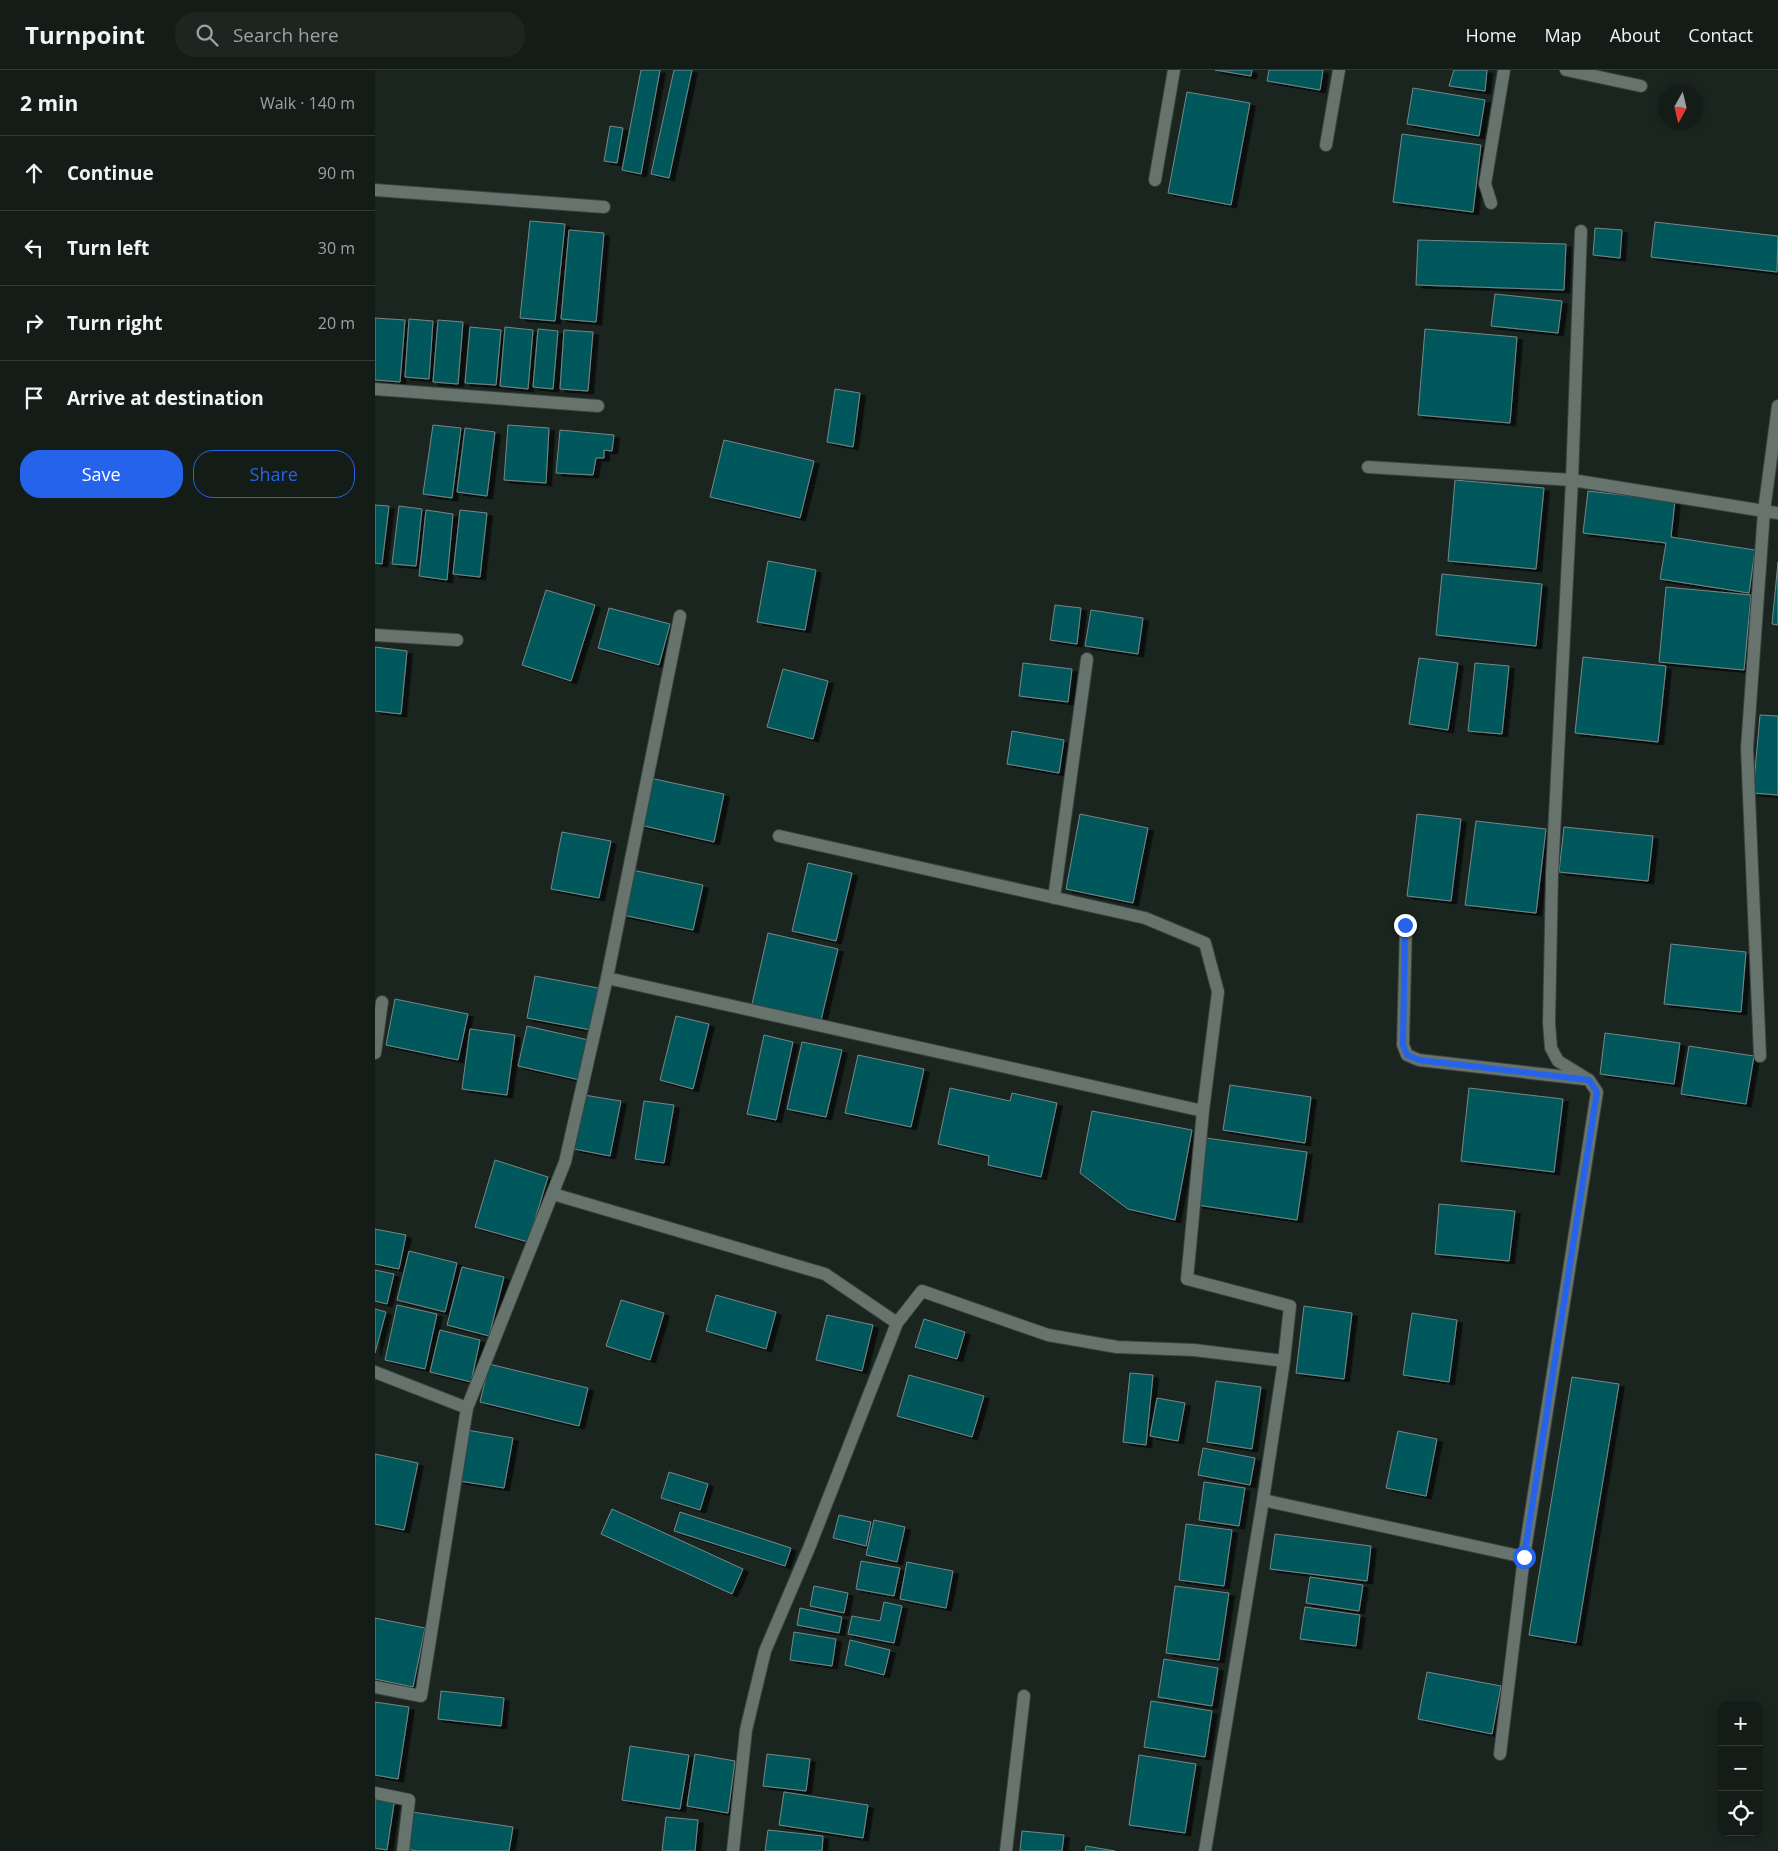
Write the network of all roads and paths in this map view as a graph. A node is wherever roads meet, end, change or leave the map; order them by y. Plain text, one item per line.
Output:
1 (1174, 70) edge
2 (1339, 70) edge
3 (1504, 70) edge
4 (1566, 70) edge
5 (1641, 86) dead end
6 (1326, 145) dead end
7 (1155, 180) dead end
8 (375, 190) edge
9 (1491, 203) dead end
10 (604, 208) dead end
11 (1581, 231) dead end
12 (375, 389) edge
13 (598, 406) dead end
14 (1778, 406) edge
15 (1368, 467) dead end
16 (1572, 480) junction
17 (1765, 511) junction
18 (1778, 512) edge
19 (680, 616) dead end
20 (375, 634) edge
21 (457, 640) dead end
22 (1087, 659) dead end
23 (779, 836) dead end
24 (1054, 898) junction
25 (1405, 925) dead end
26 (607, 978) junction
27 (382, 1002) dead end
28 (375, 1053) edge
29 (1760, 1056) dead end
30 (1589, 1080) junction
31 (1203, 1111) junction
32 (553, 1194) junction
33 (897, 1323) junction
34 (1285, 1361) junction
35 (375, 1372) edge
36 (467, 1408) junction
37 (1263, 1500) junction
38 (1524, 1557) junction
39 (375, 1687) edge
40 (1024, 1696) dead end
41 (1500, 1754) dead end
42 (375, 1793) edge
43 (403, 1851) edge
44 (733, 1851) edge
45 (1007, 1851) edge
46 (1205, 1851) edge

1 - 7 street
2 - 6 street
3 - 9 street
4 - 5 street
8 - 10 street
11 - 16 street
12 - 13 street
14 - 17 street
15 - 16 street
16 - 17 street
16 - 30 street
17 - 18 street
17 - 29 street
19 - 26 street
20 - 21 street
22 - 24 street
23 - 24 street
24 - 31 street
25 - 30 street
26 - 31 street
26 - 32 street
27 - 28 street
30 - 38 street
31 - 34 street
32 - 33 street
32 - 36 street
33 - 34 street
33 - 44 street
34 - 37 street
35 - 36 street
36 - 39 street
37 - 38 street
37 - 46 street
38 - 41 street
40 - 45 street
42 - 43 street

